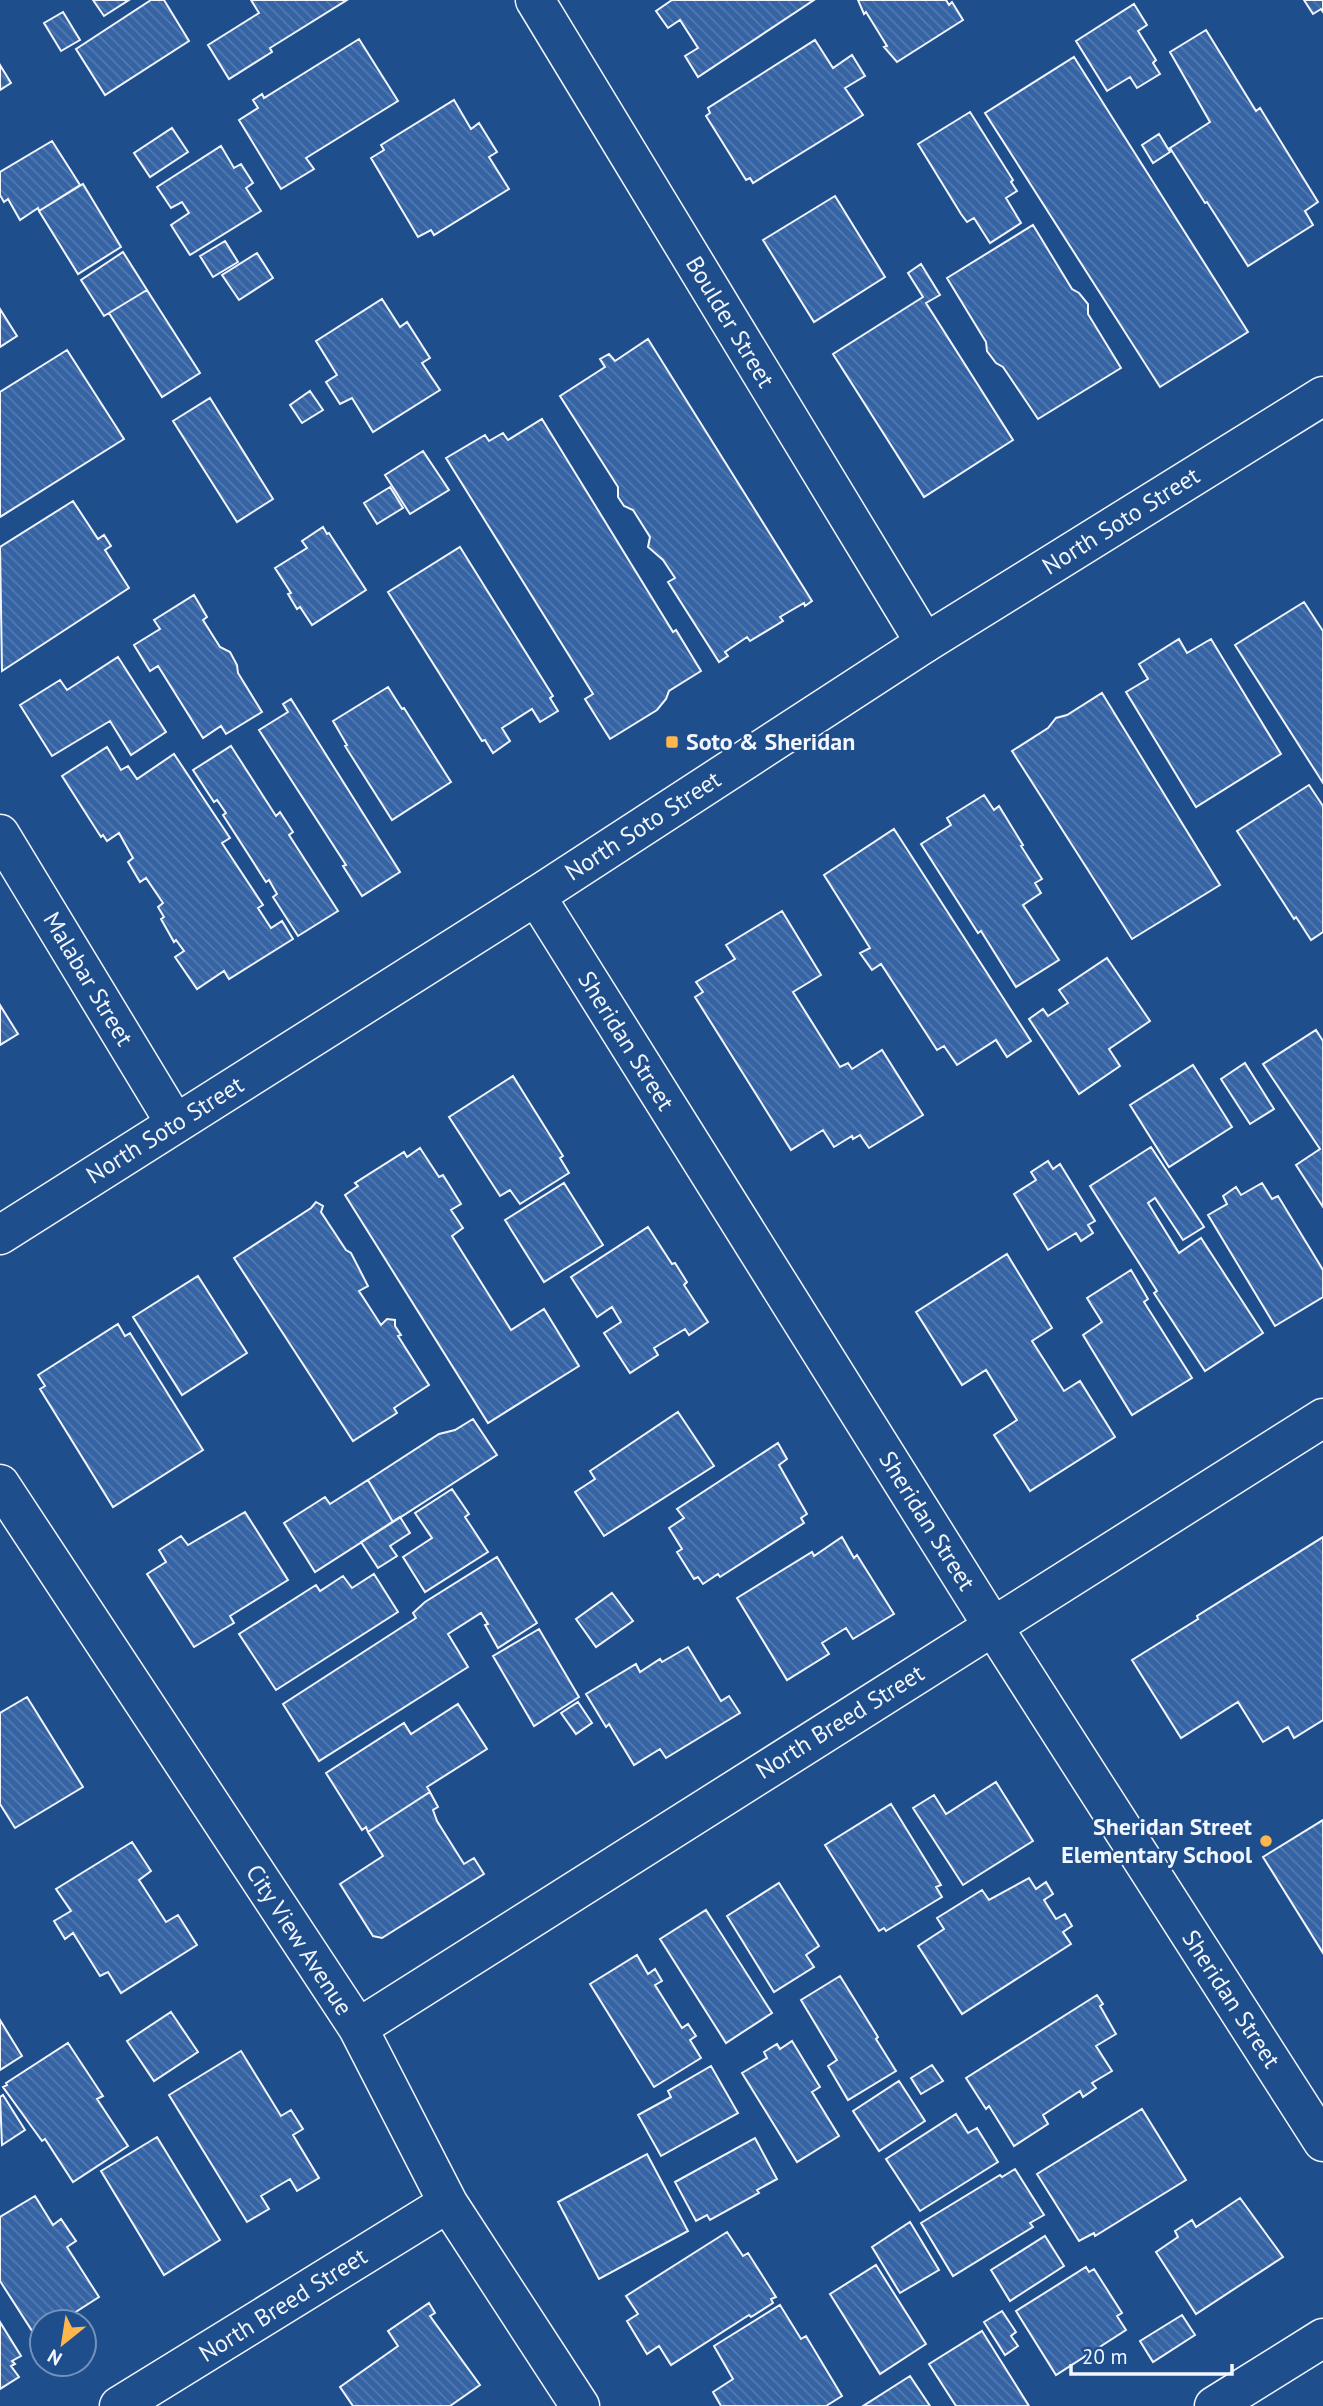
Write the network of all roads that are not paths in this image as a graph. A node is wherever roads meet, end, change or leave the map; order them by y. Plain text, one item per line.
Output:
1 (535, 0) edge
2 (1323, 396) edge
3 (925, 643) junction
4 (0, 834) edge
5 (536, 896) junction
6 (175, 1124) junction
7 (0, 1235) edge
8 (1323, 1418) edge
9 (0, 1484) edge
10 (992, 1625) junction
11 (358, 2028) junction
12 (1323, 2142) edge
13 (448, 2203) junction
14 (1323, 2338) edge
15 (119, 2406) edge
16 (580, 2406) edge
17 (1214, 2406) edge

1 - 3 street, Boulder Street
2 - 3 street, North Soto Street
3 - 5 street, North Soto Street
4 - 6 street, Malabar Street
5 - 6 street, North Soto Street
5 - 10 street, Sheridan Street
6 - 7 street, North Soto Street
8 - 10 street, North Breed Street
9 - 11 street, City View Avenue
10 - 11 street, North Breed Street
10 - 12 street, Sheridan Street
11 - 13 street, City View Avenue
13 - 15 street, North Breed Street
13 - 16 street, City View Avenue
14 - 17 street

